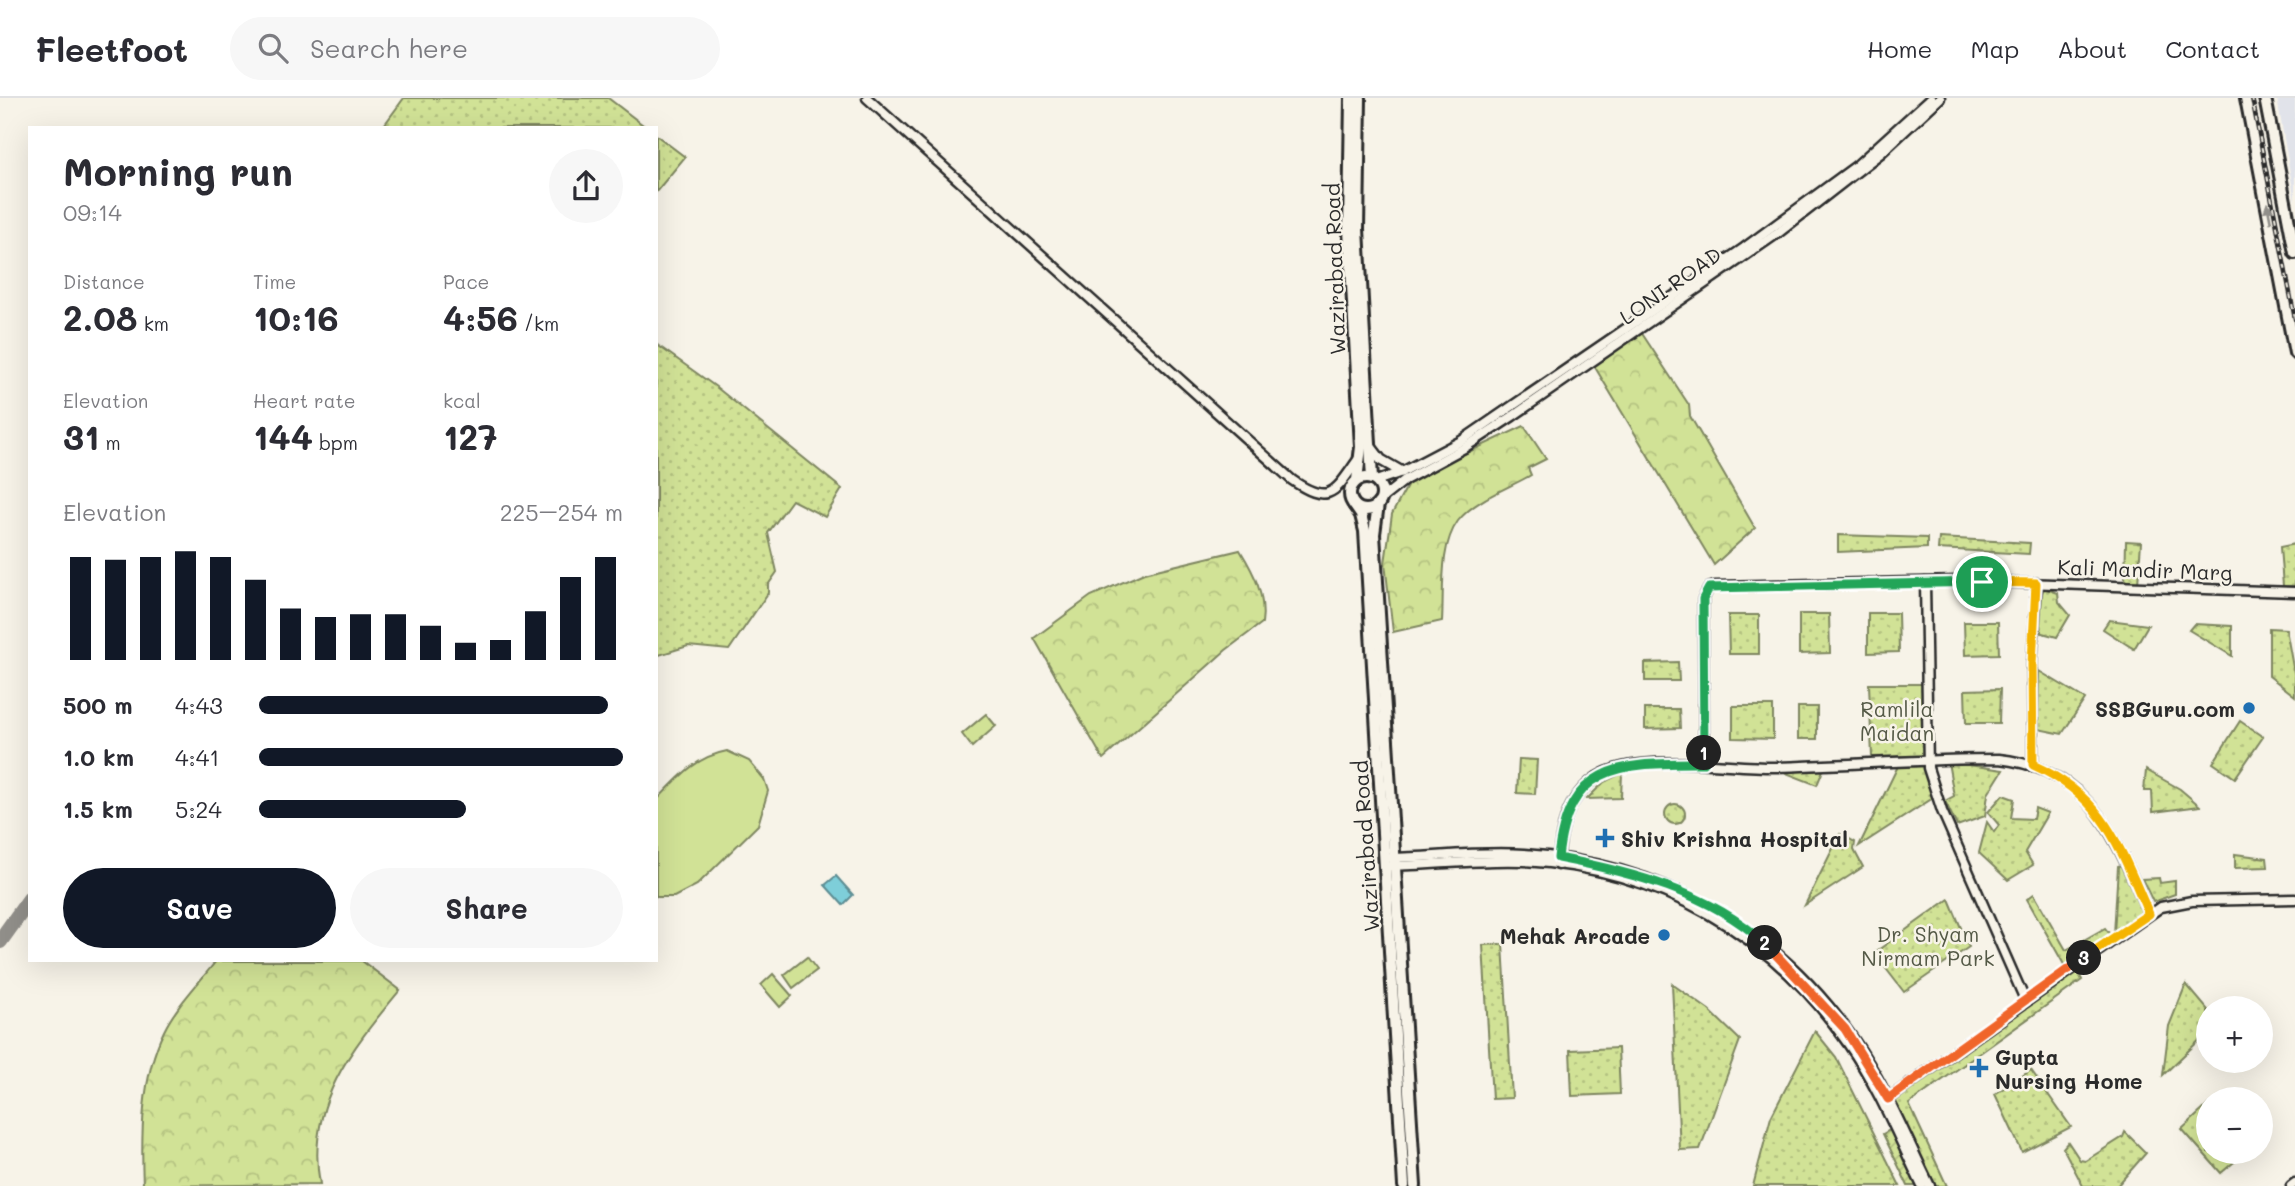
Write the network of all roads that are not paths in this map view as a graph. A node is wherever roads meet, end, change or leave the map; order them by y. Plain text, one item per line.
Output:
1 (867, 98) edge
2 (1351, 98) edge
3 (1360, 98) edge
4 (1931, 98) edge
5 (1940, 98) edge
6 (2246, 98) edge
7 (2265, 98) edge
8 (2295, 253) edge
9 (2295, 352) edge
10 (1505, 417) junction
11 (1369, 442) junction
12 (1361, 455) junction
13 (1405, 474) junction
14 (1357, 480) junction
15 (1374, 480) junction
16 (1380, 502) junction
17 (1354, 505) junction
18 (1925, 582) junction
19 (2036, 583) junction
20 (2295, 592) edge
21 (1927, 761) junction
22 (1704, 763) junction
23 (2033, 765) junction
24 (1558, 861) junction
25 (1390, 862) junction
26 (2295, 899) edge
27 (2149, 914) junction
28 (2025, 1000) junction
29 (1888, 1099) junction
30 (1404, 1186) edge
31 (1415, 1186) edge
32 (1922, 1186) edge
33 (1930, 1186) edge

1 - 12 street
2 - 12 highway, Wazirabad Road
3 - 11 highway, Wazirabad Road
4 - 10 street, LONI ROAD
5 - 10 street, LONI ROAD
9 -> 6 highway
7 - 8 highway
10 - 13 street, LONI ROAD
10 - 13 street, LONI ROAD
11 - 13 main road
11 - 15 highway, Wazirabad Road
12 - 14 highway, Wazirabad Road
13 - 15 street
13 - 16 street
14 - 15 highway
14 - 17 highway
15 - 16 highway
16 - 17 highway
16 - 25 highway, Wazirabad Road
17 - 25 highway, Wazirabad Road
18 - 19 street, Kali Mandir Marg
18 - 21 street
18 - 22 street, Kali Mandir Marg
19 - 20 street, Kali Mandir Marg
19 - 23 street
21 - 22 street
21 - 23 street
21 - 28 street
22 - 24 street
23 - 27 street
24 - 25 street
24 - 29 street
24 - 32 street
25 - 30 highway, Wazirabad Road
25 - 31 highway, Wazirabad Road
26 - 27 street
27 - 28 street
28 - 29 street
29 - 33 street

